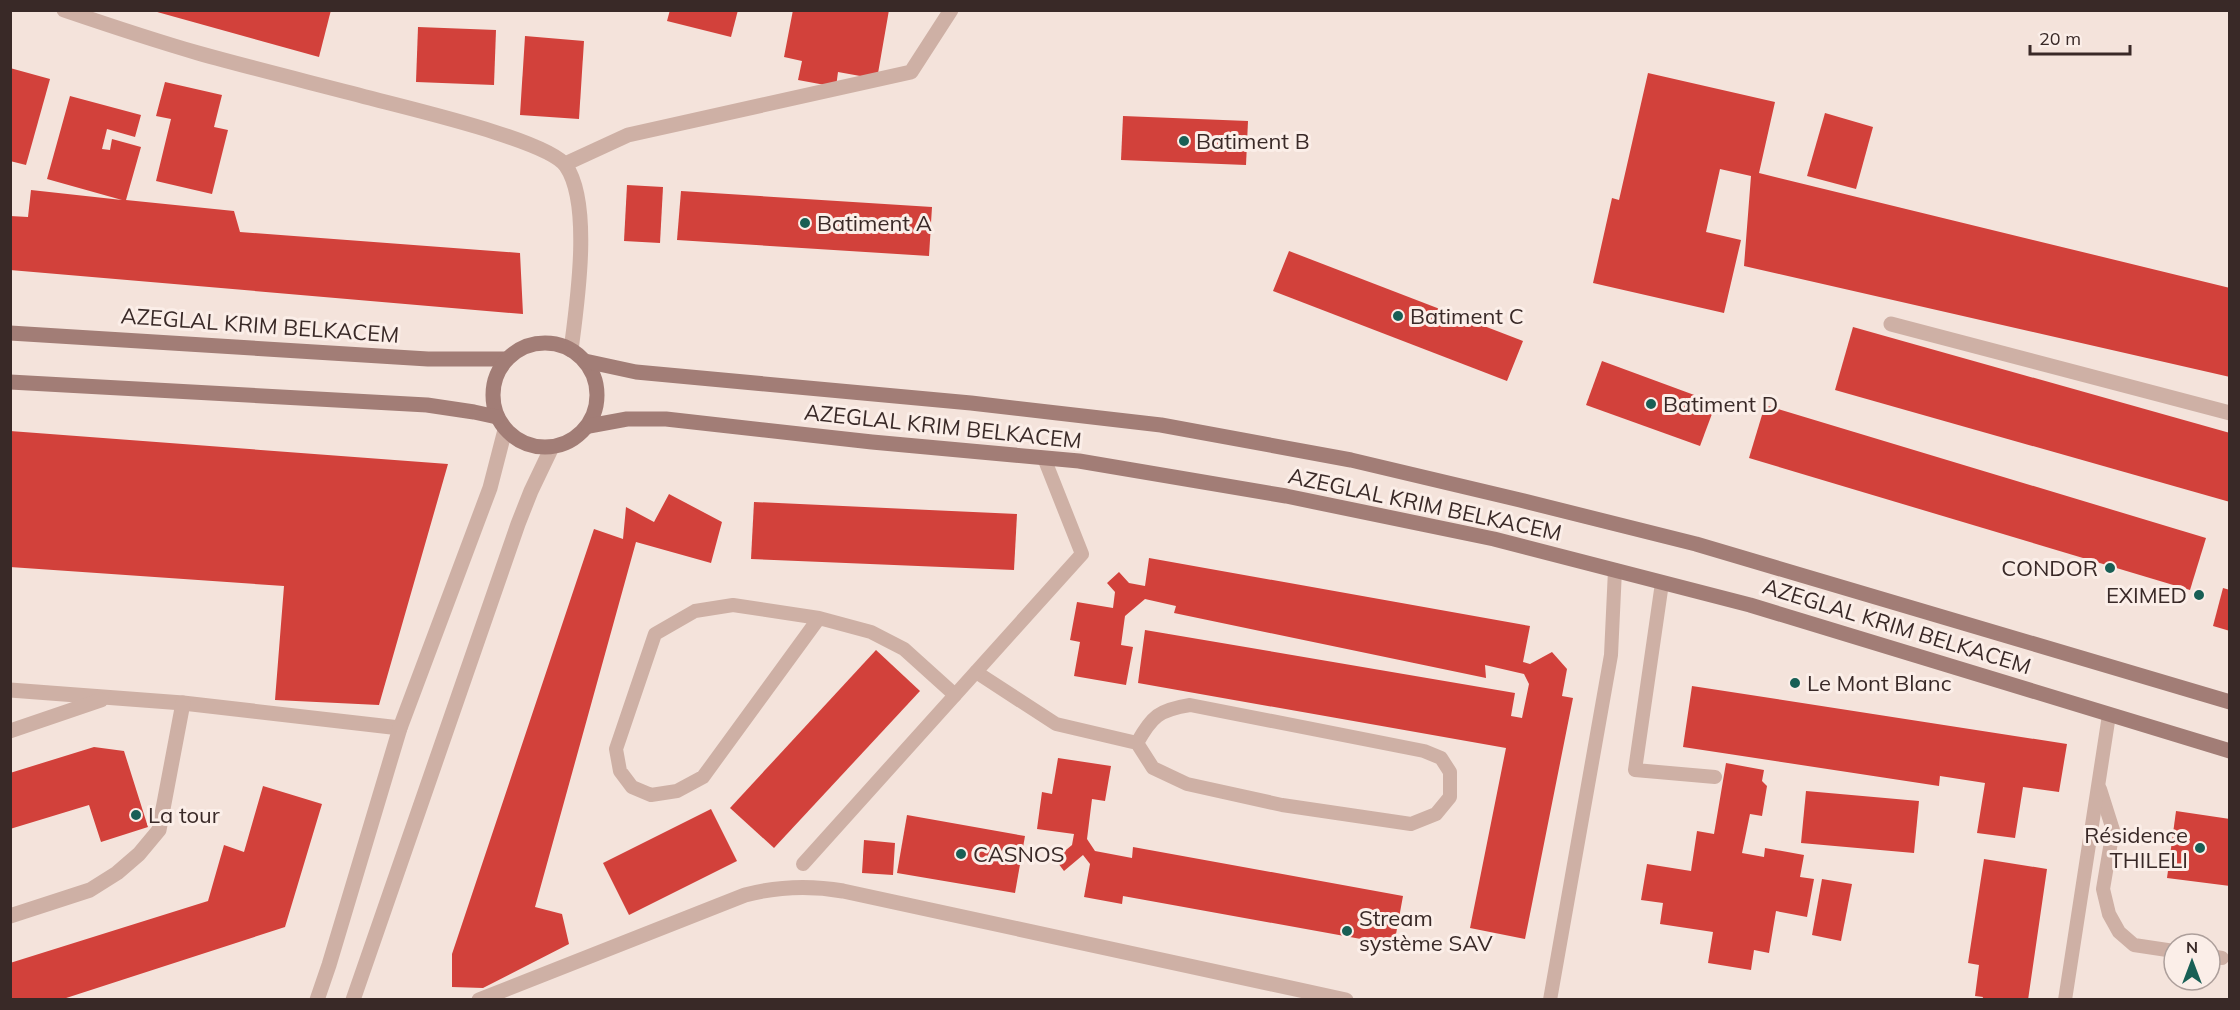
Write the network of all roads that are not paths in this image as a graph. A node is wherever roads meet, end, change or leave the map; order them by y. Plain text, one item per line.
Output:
1 (64, 10) edge
2 (951, 10) edge
3 (565, 164) junction
4 (1892, 324) dead end
5 (10, 333) edge
6 (572, 350) junction
7 (507, 359) junction
8 (585, 361) junction
9 (10, 382) edge
10 (2229, 413) edge
11 (497, 417) junction
12 (589, 426) junction
13 (506, 430) junction
14 (552, 447) junction
15 (1044, 458) junction
16 (1615, 570) junction
17 (1662, 583) junction
18 (819, 618) junction
19 (976, 672) junction
20 (10, 690) edge
21 (955, 695) junction
22 (107, 698) junction
23 (2229, 702) edge
24 (183, 703) junction
25 (2109, 715) junction
26 (400, 728) junction
27 (10, 731) edge
28 (1137, 743) junction
29 (2229, 751) edge
30 (1715, 777) dead end
31 (2099, 784) junction
32 (803, 864) dead end
33 (10, 916) edge
34 (2162, 949) edge
35 (317, 999) edge
36 (353, 999) edge
37 (478, 999) edge
38 (1346, 999) edge
39 (1550, 999) edge
40 (2065, 999) edge

1 - 3 street
2 - 3 street
3 - 6 street
4 - 10 street
5 - 7 main road, AZEGLAL KRIM BELKACEM
6 - 7 main road
6 - 8 main road
7 - 11 main road
8 - 12 main road
8 - 23 main road
9 - 11 main road
11 - 13 main road
12 - 14 main road
12 - 15 main road, AZEGLAL KRIM BELKACEM
13 - 14 main road
13 - 26 street
14 - 36 street
15 - 16 main road, AZEGLAL KRIM BELKACEM
15 - 19 lane
16 - 17 main road, AZEGLAL KRIM BELKACEM
16 - 39 lane
17 - 25 main road, AZEGLAL KRIM BELKACEM
17 - 30 lane
18 - 18 lane
18 - 21 lane
19 - 21 lane
19 - 28 lane
20 - 22 street
21 - 32 lane
22 - 24 street
22 - 27 street
24 - 26 street
24 - 33 street
25 - 29 main road, AZEGLAL KRIM BELKACEM
25 - 31 lane
26 - 35 street
28 - 28 lane
31 - 34 lane
31 - 40 lane
37 - 38 street

